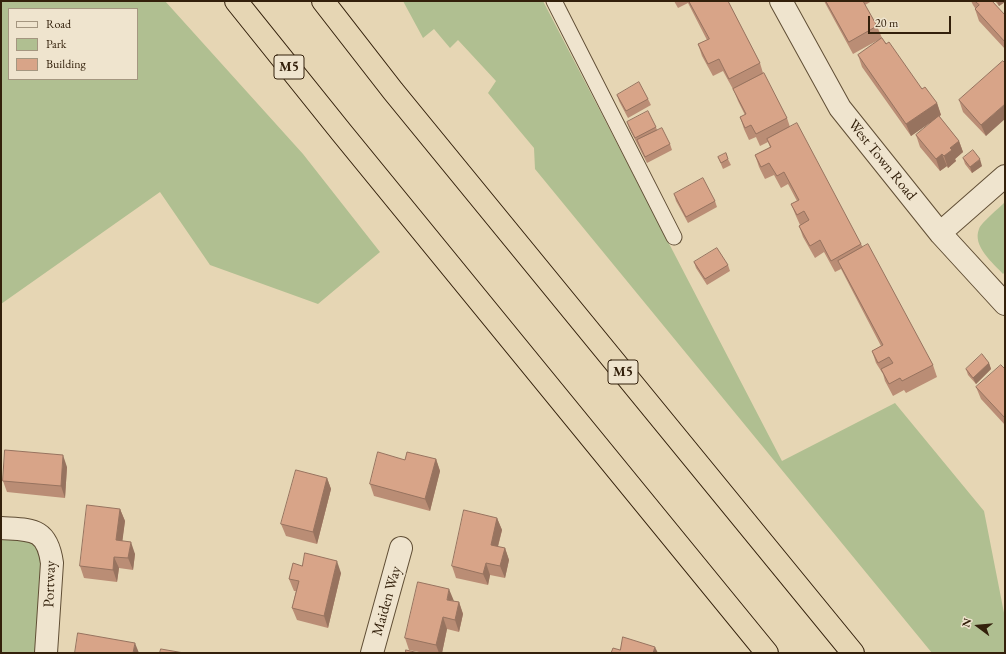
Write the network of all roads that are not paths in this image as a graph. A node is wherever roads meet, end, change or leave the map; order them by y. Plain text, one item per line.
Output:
1 (236, 1) edge
2 (323, 1) edge
3 (554, 1) edge
4 (781, 1) edge
5 (1005, 176) edge
6 (940, 233) junction
7 (674, 237) dead end
8 (1005, 304) edge
9 (1, 528) edge
10 (401, 548) dead end
11 (46, 653) edge
12 (372, 653) edge
13 (767, 653) edge
14 (853, 653) edge

1 - 13 highway, M5
2 - 14 highway, M5
3 - 7 lane
4 - 6 street, West Town Road
5 - 6 street
6 - 8 street, West Town Road
9 - 11 street, Portway
10 - 12 street, Maiden Way

